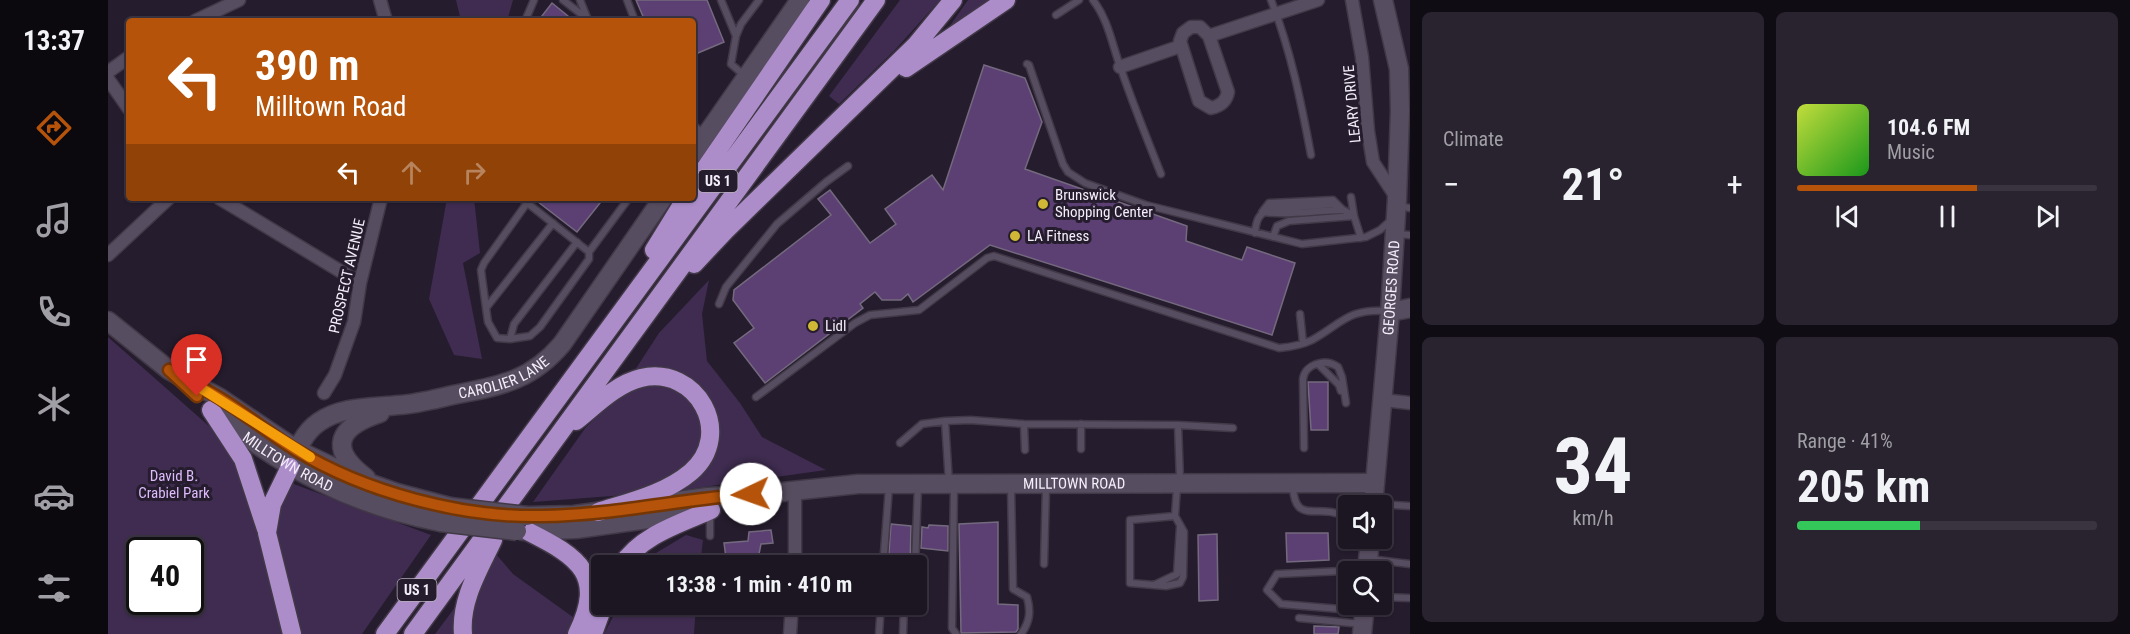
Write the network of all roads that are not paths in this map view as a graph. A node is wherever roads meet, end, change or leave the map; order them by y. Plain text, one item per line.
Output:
1 (239, 0) edge
2 (380, 0) edge
3 (534, 0) edge
4 (563, 0) edge
5 (580, 0) edge
6 (627, 0) edge
7 (721, 0) edge
8 (759, 0) edge
9 (821, 0) edge
10 (850, 0) edge
11 (876, 0) edge
12 (953, 0) edge
13 (1006, 0) edge
14 (1079, 0) edge
15 (1093, 0) edge
16 (1271, 0) edge
17 (1318, 0) edge
18 (1352, 0) edge
19 (1383, 0) edge
20 (795, 2) edge
21 (1276, 13) junction
22 (1056, 15) dead end
23 (201, 18) edge
24 (385, 18) edge
25 (526, 18) edge
26 (585, 18) edge
27 (588, 18) edge
28 (634, 18) edge
29 (736, 36) junction
30 (1209, 36) junction
31 (1181, 46) junction
32 (126, 59) edge
33 (1027, 64) dead end
34 (1120, 67) junction
35 (108, 72) edge
36 (746, 77) junction
37 (108, 79) edge
38 (126, 105) edge
39 (854, 106) junction
40 (1405, 110) edge
41 (700, 130) edge
42 (1311, 155) dead end
43 (848, 166) dead end
44 (1161, 174) dead end
45 (696, 182) edge
46 (1350, 197) dead end
47 (166, 201) edge
48 (224, 201) edge
49 (380, 201) edge
50 (525, 201) edge
51 (627, 201) edge
52 (656, 201) edge
53 (684, 201) edge
54 (527, 203) junction
55 (1354, 216) junction
56 (1401, 216) edge
57 (553, 223) junction
58 (1256, 233) junction
59 (1273, 237) junction
60 (1361, 238) junction
61 (577, 242) junction
62 (589, 252) junction
63 (108, 255) edge
64 (360, 283) junction
65 (719, 304) dead end
66 (486, 308) junction
67 (1410, 308) edge
68 (1390, 312) junction
69 (1300, 314) dead end
70 (108, 321) edge
71 (639, 324) junction
72 (510, 339) junction
73 (1303, 343) junction
74 (585, 361) junction
75 (1318, 364) junction
76 (169, 370) junction
77 (324, 393) dead end
78 (756, 397) dead end
79 (1383, 400) junction
80 (1410, 403) edge
81 (402, 405) junction
82 (211, 410) junction
83 (945, 421) junction
84 (1024, 424) junction
85 (1081, 424) junction
86 (1178, 425) junction
87 (1233, 428) dead end
88 (560, 433) junction
89 (900, 442) dead end
90 (1304, 448) dead end
91 (1081, 449) dead end
92 (297, 450) junction
93 (1025, 450) dead end
94 (290, 467) junction
95 (1046, 483) junction
96 (1179, 483) junction
97 (1293, 483) junction
98 (1375, 483) junction
99 (890, 484) junction
100 (918, 484) junction
101 (951, 484) junction
102 (1011, 484) junction
103 (377, 486) junction
104 (795, 490) junction
105 (773, 493) junction
106 (1374, 495) edge
107 (514, 497) junction
108 (1392, 506) edge
109 (1410, 506) edge
110 (711, 510) junction
111 (598, 512) junction
112 (445, 514) junction
113 (1338, 514) edge
114 (1175, 516) junction
115 (524, 526) junction
116 (267, 533) junction
117 (710, 536) dead end
118 (630, 555) edge
119 (795, 555) edge
120 (884, 555) edge
121 (915, 555) edge
122 (1044, 564) dead end
123 (1410, 564) edge
124 (1392, 565) edge
125 (1338, 569) edge
126 (1392, 597) edge
127 (1410, 598) edge
128 (1338, 614) edge
129 (600, 615) edge
130 (791, 615) edge
131 (880, 615) edge
132 (904, 615) edge
133 (1345, 615) edge
134 (1299, 618) dead end
135 (1363, 618) edge
136 (292, 634) edge
137 (385, 634) edge
138 (413, 634) edge
139 (464, 634) edge
140 (577, 634) edge
141 (593, 634) edge
142 (790, 634) edge
143 (879, 634) edge
144 (903, 634) edge
145 (956, 634) edge
146 (1021, 634) edge

1 - 23 street
2 - 24 street
3 - 25 lane
4 - 26 lane
5 - 27 lane
6 - 28 lane
7 - 29 lane
8 - 29 lane
9 - 45 highway
10 - 74 highway, US 1
11 - 71 highway, US 1
12 - 39 highway
13 - 39 highway
14 - 22 lane
15 - 34 lane
16 - 21 lane
17 - 21 street
18 - 56 street, LEARY DRIVE
19 - 40 street, GEORGES ROAD
20 - 36 street
21 - 30 street
21 - 42 lane
29 - 36 lane
30 - 31 street
30 - 31 street
31 - 34 street
32 - 35 street
33 - 58 lane
34 - 44 lane
36 - 41 street
37 - 38 street
39 - 71 highway
40 - 56 street, GEORGES ROAD
43 - 65 lane
46 - 55 lane
47 - 63 street
48 - 64 street
49 - 64 street, PROSPECT AVENUE
50 - 54 lane
51 - 62 lane
52 - 81 street, CAROLIER LANE
53 - 74 highway
54 - 57 lane
54 - 66 lane
55 - 58 lane
55 - 59 lane
55 - 60 lane
56 - 60 lane
56 - 68 street, GEORGES ROAD
57 - 61 lane
57 - 66 lane
58 - 59 lane
59 - 60 lane
61 - 62 lane
61 - 72 lane
62 - 72 lane
64 - 77 street, PROSPECT AVENUE
66 - 72 lane
67 - 68 street
68 - 73 lane
68 - 79 street, GEORGES ROAD
69 - 73 lane
70 - 76 street
71 - 88 highway, US 1
73 - 78 lane
74 - 137 highway, US 1
75 - 75 lane
75 - 90 lane
76 - 82 street, MILLTOWN ROAD
76 - 92 street, MILLTOWN ROAD
79 - 80 street
79 - 98 street, GEORGES ROAD
81 - 92 street, CAROLIER LANE
81 - 103 street
82 - 94 street, MILLTOWN ROAD
82 - 116 highway
83 - 84 lane
83 - 89 lane
83 - 101 lane
84 - 85 lane
84 - 93 lane
85 - 86 lane
85 - 91 lane
86 - 87 lane
86 - 96 lane
88 - 107 highway, US 1
88 - 111 highway
92 - 94 street, CAROLIER LANE
92 - 103 street, MILLTOWN ROAD
94 - 112 street, MILLTOWN ROAD
94 - 116 highway
95 - 96 street, MILLTOWN ROAD
95 - 102 street, MILLTOWN ROAD
95 - 122 lane
96 - 97 street, MILLTOWN ROAD
96 - 114 lane
97 - 98 street, MILLTOWN ROAD
97 - 113 lane
98 - 106 street, GEORGES ROAD
99 - 100 street, MILLTOWN ROAD
99 - 104 street, MILLTOWN ROAD
99 - 120 lane
100 - 101 street, MILLTOWN ROAD
100 - 121 lane
101 - 102 street, MILLTOWN ROAD
101 - 145 lane
102 - 146 lane
103 - 112 street, MILLTOWN ROAD
104 - 105 street, MILLTOWN ROAD
104 - 119 street
105 - 110 street, MILLTOWN ROAD
105 - 111 street, MILLTOWN ROAD
107 - 138 highway, US 1
107 - 139 highway
108 - 109 lane
110 - 115 street, MILLTOWN ROAD
110 - 117 lane
110 - 118 highway
111 - 115 street, MILLTOWN ROAD
112 - 115 street, MILLTOWN ROAD, bridge
114 - 114 lane
115 - 140 highway
116 - 136 highway
123 - 124 lane
125 - 128 lane
126 - 127 lane
129 - 141 highway
130 - 142 street
131 - 143 lane
132 - 144 lane
133 - 135 lane
134 - 135 lane

